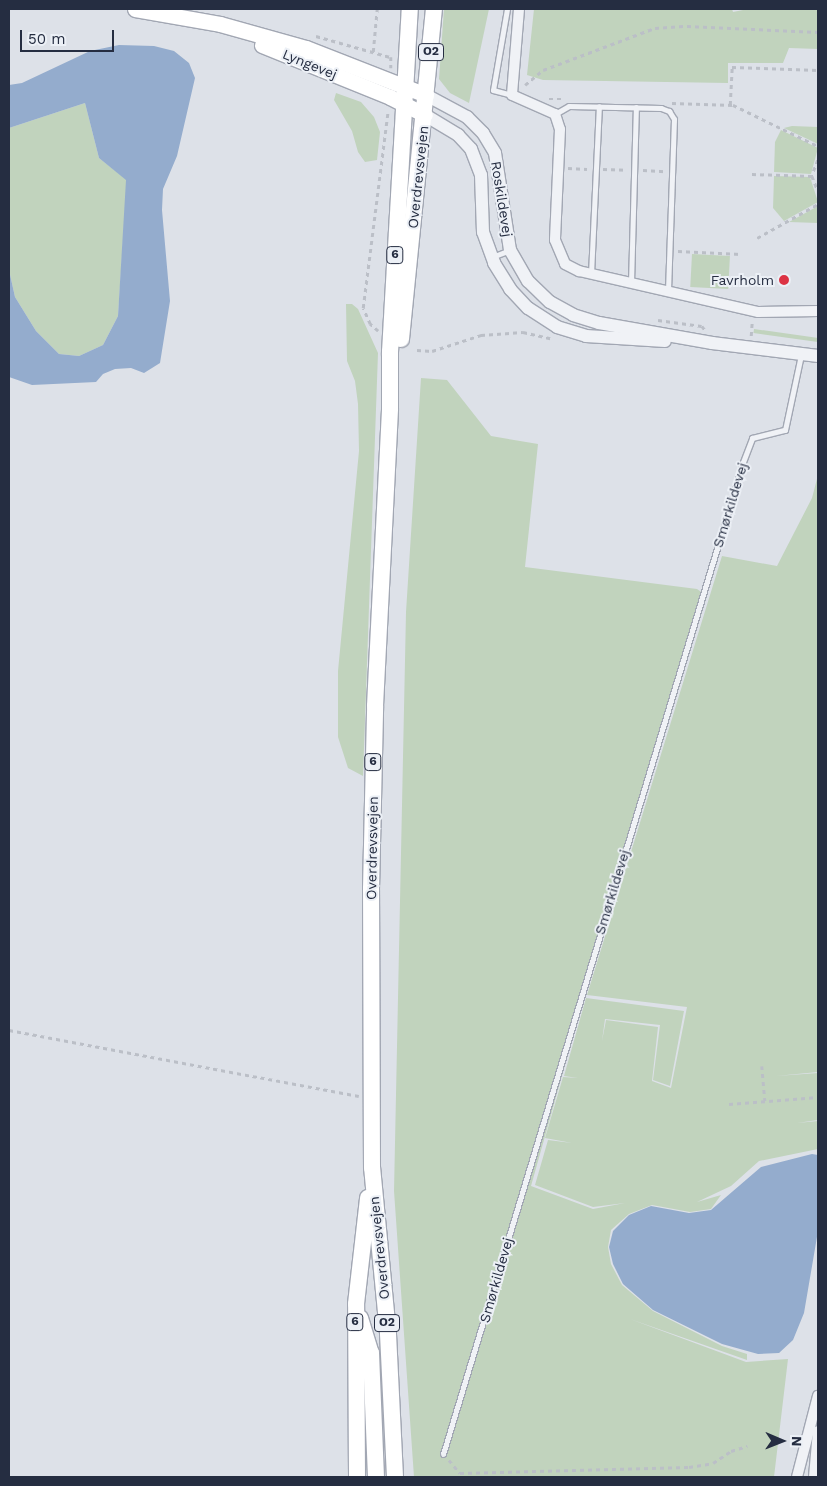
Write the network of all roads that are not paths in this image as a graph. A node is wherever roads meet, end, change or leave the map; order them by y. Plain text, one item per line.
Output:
1 (136, 9) edge
2 (410, 9) edge
3 (421, 9) edge
4 (434, 9) edge
5 (507, 9) edge
6 (519, 9) edge
7 (192, 21) junction
8 (409, 87) junction
9 (512, 95) junction
10 (408, 106) junction
11 (599, 106) junction
12 (636, 107) junction
13 (555, 114) junction
14 (510, 250) junction
15 (492, 257) junction
16 (591, 274) junction
17 (631, 283) junction
18 (668, 292) junction
19 (818, 311) edge
20 (712, 343) junction
21 (802, 354) junction
22 (818, 356) edge
23 (390, 408) junction
24 (372, 1168) junction
25 (356, 1304) junction
26 (818, 1396) edge
27 (818, 1431) edge
28 (443, 1454) road end
29 (358, 1477) edge
30 (376, 1477) edge
31 (395, 1477) edge
32 (797, 1477) edge
33 (814, 1477) edge

1 - 7 main road, Lyngevej
2 - 8 main road
3 - 8 main road
4 - 8 main road, O2
5 - 9 lane
6 - 9 street
7 - 8 main road, Lyngevej
7 - 10 main road, Lyngevej
8 - 10 main road
8 - 10 main road, Overdrevsvejen / O2
8 - 14 street, Roskildevej
9 - 13 street
10 - 15 street, Roskildevej
10 - 23 main road, Overdrevsvejen / 6
10 - 23 main road, Overdrevsvejen
11 - 12 lane
11 - 13 lane
11 - 16 lane
12 - 17 lane
12 - 18 lane
13 - 16 street
14 - 15 lane
14 - 20 street, Roskildevej
15 - 20 street, Roskildevej
16 - 17 street
17 - 18 street
18 - 19 street
20 - 21 street, Roskildevej
21 - 22 street, Roskildevej
21 - 28 lane, Smørkildevej
23 - 24 main road, Overdrevsvejen / 6
24 - 25 main road, Overdrevsvejen / 6
24 - 31 main road, Overdrevsvejen / O2
25 - 29 main road, Overdrevsvejen / 6
25 - 30 main road
26 - 32 street
27 - 33 street

